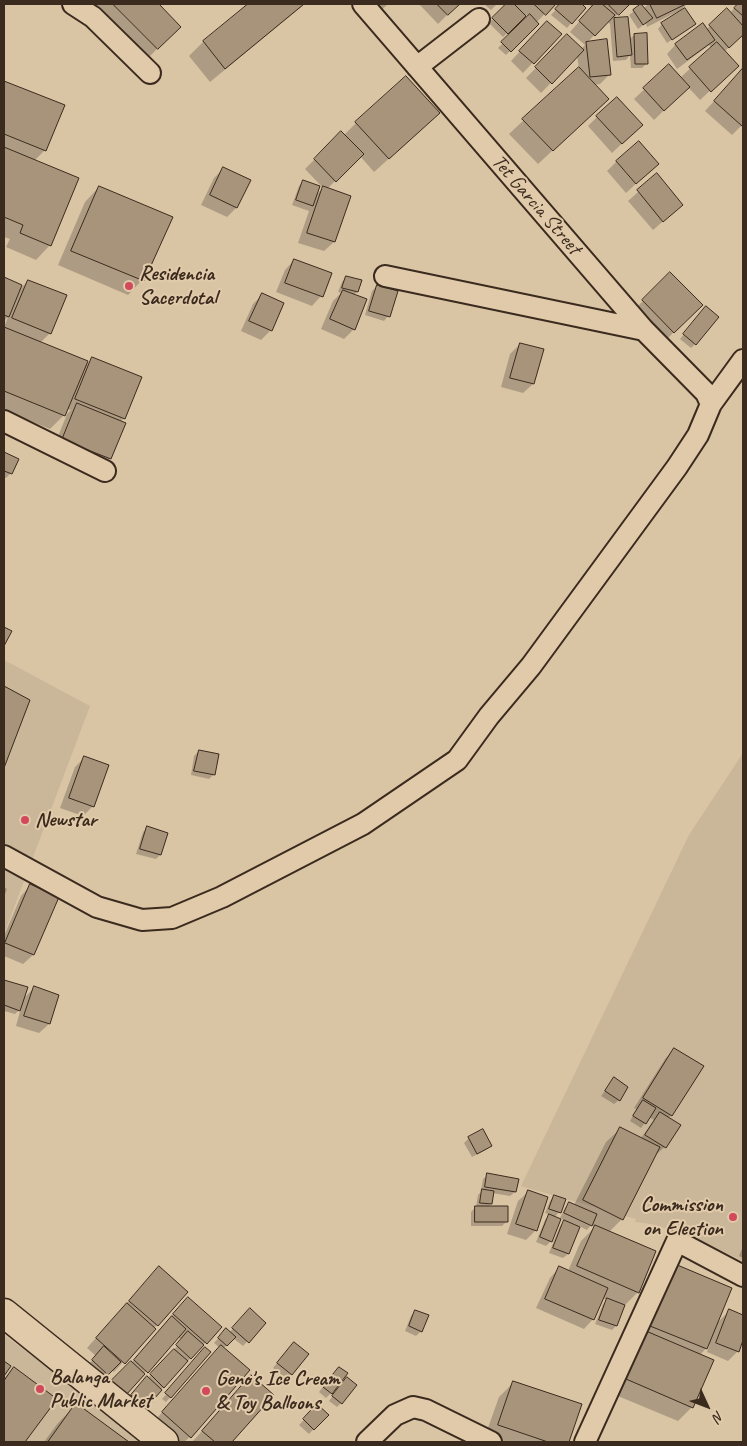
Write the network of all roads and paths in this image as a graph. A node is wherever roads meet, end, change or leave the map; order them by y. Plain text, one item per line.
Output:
1 (73, 4) edge
2 (363, 4) edge
3 (479, 19) dead end
4 (417, 67) junction
5 (150, 73) dead end
6 (385, 276) dead end
7 (644, 330) junction
8 (743, 360) edge
9 (711, 404) junction
10 (4, 421) edge
11 (104, 471) dead end
12 (4, 856) edge
13 (743, 1276) edge
14 (4, 1313) edge
15 (164, 1442) edge
16 (367, 1442) edge
17 (491, 1442) edge
18 (585, 1442) edge

1 - 5 street
2 - 4 street, Tet Garcia Street
3 - 4 street
4 - 7 street, Tet Garcia Street
6 - 7 street
7 - 9 street, Tet Garcia Street
8 - 9 street
9 - 12 street
10 - 11 street
13 - 18 street
14 - 15 street
16 - 17 street

